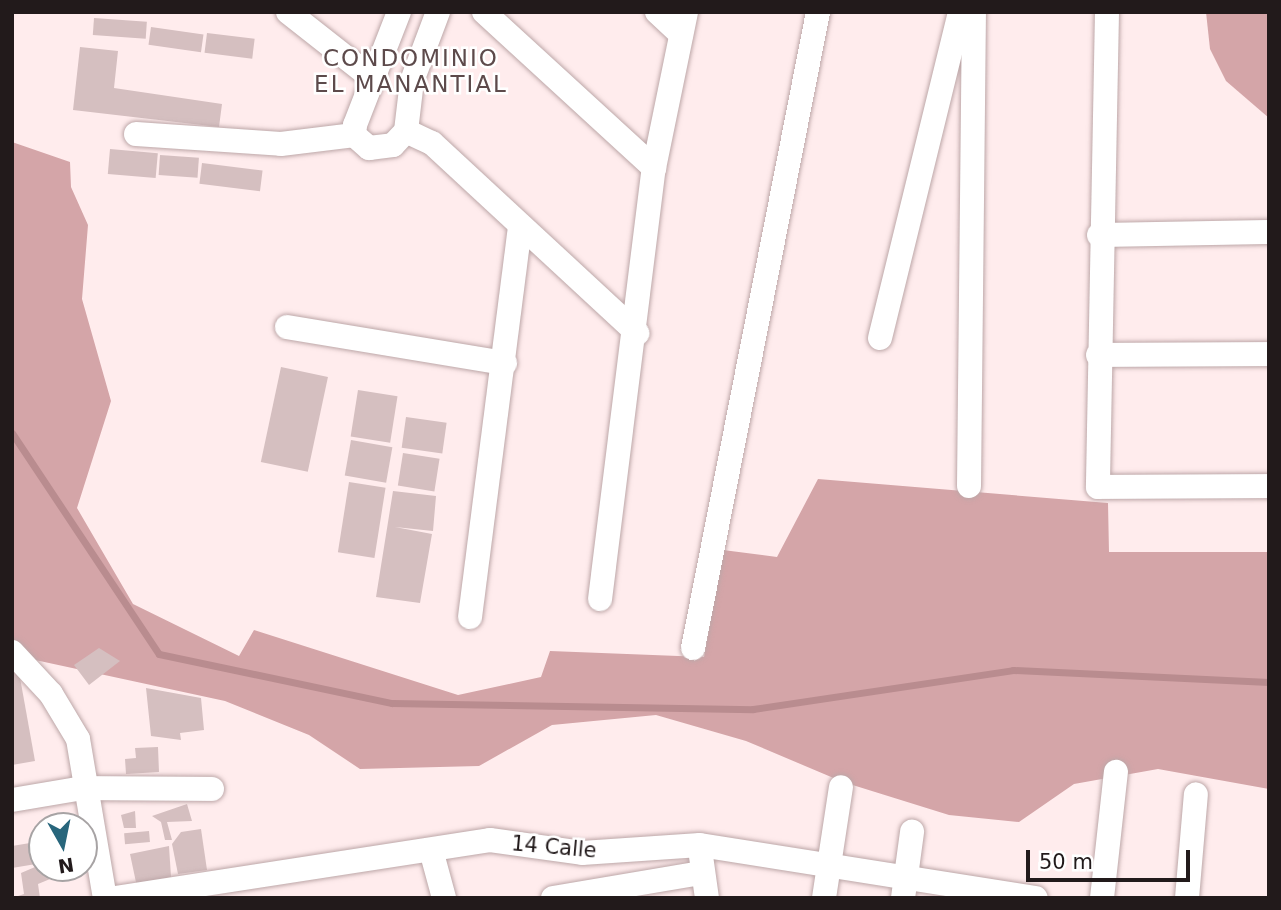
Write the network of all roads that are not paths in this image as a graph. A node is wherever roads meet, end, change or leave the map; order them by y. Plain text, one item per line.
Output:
1 (288, 12) edge
2 (400, 12) edge
3 (438, 12) edge
4 (484, 12) edge
5 (657, 12) edge
6 (818, 12) edge
7 (960, 12) edge
8 (974, 12) edge
9 (1107, 12) edge
10 (683, 23) edge
11 (373, 79) junction
12 (406, 131) junction
13 (136, 134) dead end
14 (354, 135) junction
15 (654, 168) junction
16 (520, 228) junction
17 (1269, 232) edge
18 (1099, 234) junction
19 (287, 327) dead end
20 (637, 333) junction
21 (880, 338) dead end
22 (1269, 354) edge
23 (1098, 355) junction
24 (505, 363) junction
25 (970, 486) dead end
26 (1269, 486) edge
27 (600, 599) dead end
28 (470, 617) dead end
29 (693, 648) dead end
30 (12, 652) edge
31 (1116, 772) dead end
32 (842, 787) dead end
33 (83, 788) junction
34 (212, 789) dead end
35 (1196, 794) dead end
36 (12, 800) edge
37 (912, 832) dead end
38 (700, 845) junction
39 (431, 850) junction
40 (831, 870) junction
41 (701, 873) junction
42 (903, 888) edge
43 (988, 895) edge
44 (105, 898) edge
45 (115, 898) edge
46 (444, 898) edge
47 (553, 898) edge
48 (707, 898) edge
49 (824, 898) edge
50 (1035, 898) edge
51 (1102, 898) edge
52 (1187, 898) edge

1 - 11 street
2 - 11 street
3 - 12 street
4 - 15 street
5 - 10 street
6 - 29 street
7 - 21 street
8 - 25 street
9 - 18 street
10 - 15 street
11 - 14 street
12 - 14 street
12 - 16 street
13 - 14 street
15 - 20 street
16 - 20 street
16 - 24 street
17 - 18 street
18 - 23 street
19 - 24 street
20 - 27 street
22 - 23 street
23 - 26 street
24 - 28 street
30 - 33 street
31 - 51 street
32 - 40 street
33 - 34 street
33 - 36 street
33 - 44 street
35 - 52 street
37 - 42 street
38 - 39 street, 14 Calle
38 - 40 street, 14 Calle
38 - 41 street
39 - 45 street, 14 Calle
39 - 46 street
40 - 42 street, 14 Calle
40 - 49 street
41 - 47 street
41 - 48 street
42 - 43 street, 14 Calle
43 - 50 street, 14 Calle

